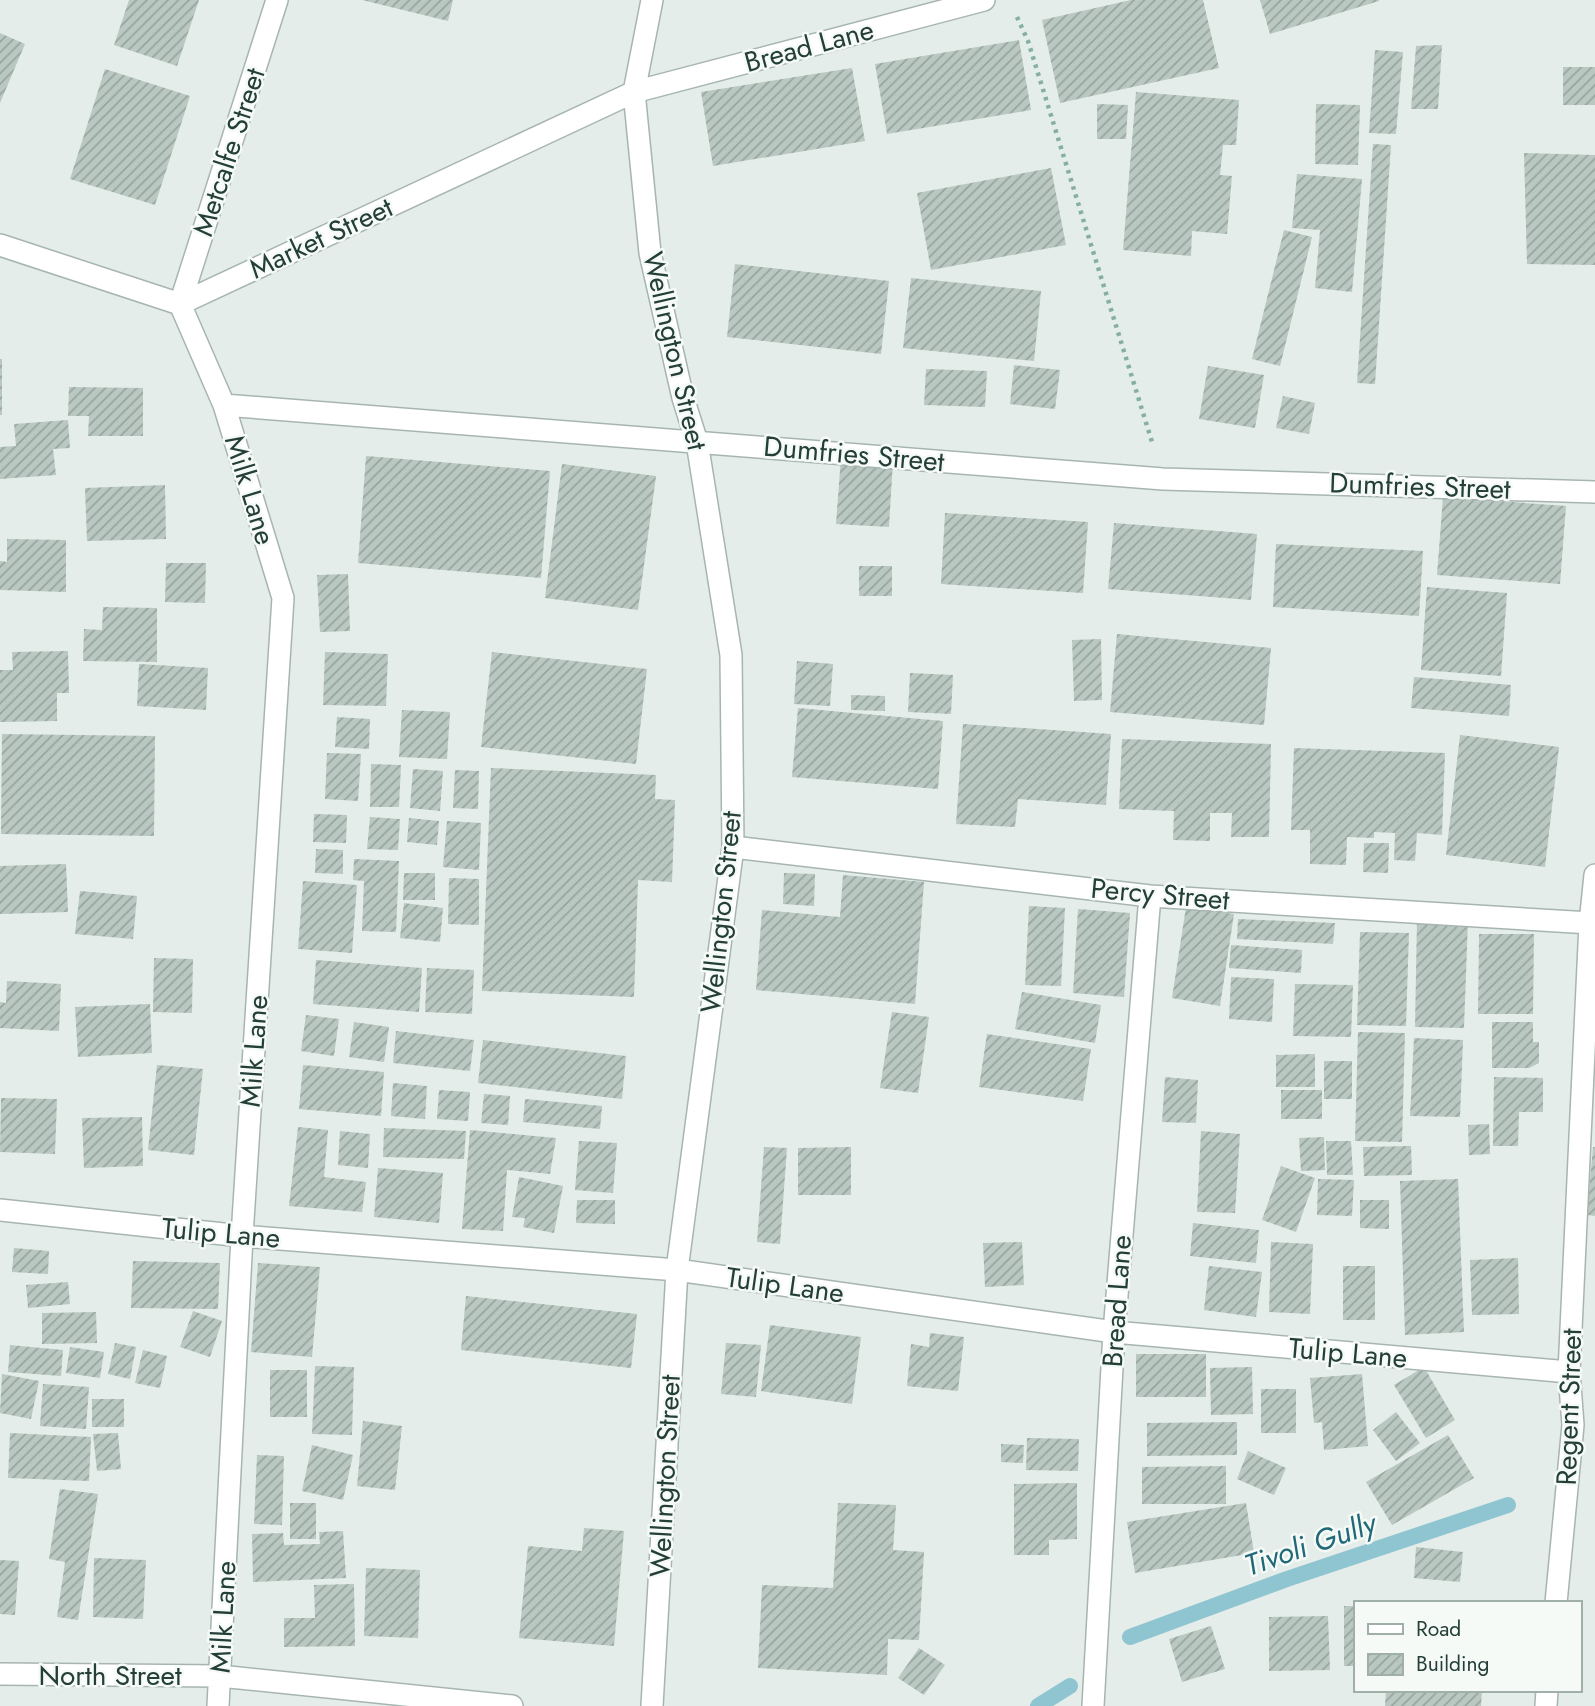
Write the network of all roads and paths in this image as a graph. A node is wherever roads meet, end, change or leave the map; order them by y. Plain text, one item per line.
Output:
1 (277, 0) edge
2 (652, 0) edge
3 (984, 0) edge
4 (1014, 10) dead end
5 (634, 92) junction
6 (0, 245) edge
7 (180, 304) junction
8 (224, 405) junction
9 (697, 442) junction
10 (1163, 479) junction
11 (1595, 492) edge
12 (733, 847) junction
13 (1595, 875) edge
14 (1150, 896) junction
15 (1590, 923) junction
16 (0, 1210) edge
17 (242, 1236) junction
18 (677, 1270) junction
19 (1114, 1332) junction
20 (1569, 1372) junction
21 (1556, 1601) edge
22 (0, 1674) edge
23 (220, 1676) junction
24 (218, 1706) edge
25 (512, 1706) edge
26 (652, 1706) edge
27 (1093, 1706) edge

1 - 7 street, Metcalfe Street
2 - 5 street, Wellington Street
3 - 5 street, Bread Lane
4 - 10 path
5 - 7 street, Market Street
5 - 9 street, Wellington Street
6 - 7 street
7 - 8 street
8 - 9 street, Dumfries Street
8 - 17 street, Milk Lane
9 - 10 street, Dumfries Street
9 - 12 street, Wellington Street
10 - 11 street, Dumfries Street
12 - 14 street, Percy Street
12 - 18 street, Wellington Street
13 - 15 street, Regent Street
14 - 15 street, Percy Street
14 - 19 street, Bread Lane
15 - 20 street, Regent Street
16 - 17 street, Tulip Lane
17 - 18 street, Tulip Lane
17 - 23 street, Milk Lane
18 - 19 street, Tulip Lane
18 - 26 street, Wellington Street
19 - 20 street, Tulip Lane
19 - 27 street, Bread Lane
20 - 21 street, Regent Street
22 - 23 street, North Street
23 - 24 street, Milk Lane
23 - 25 street, North Street

